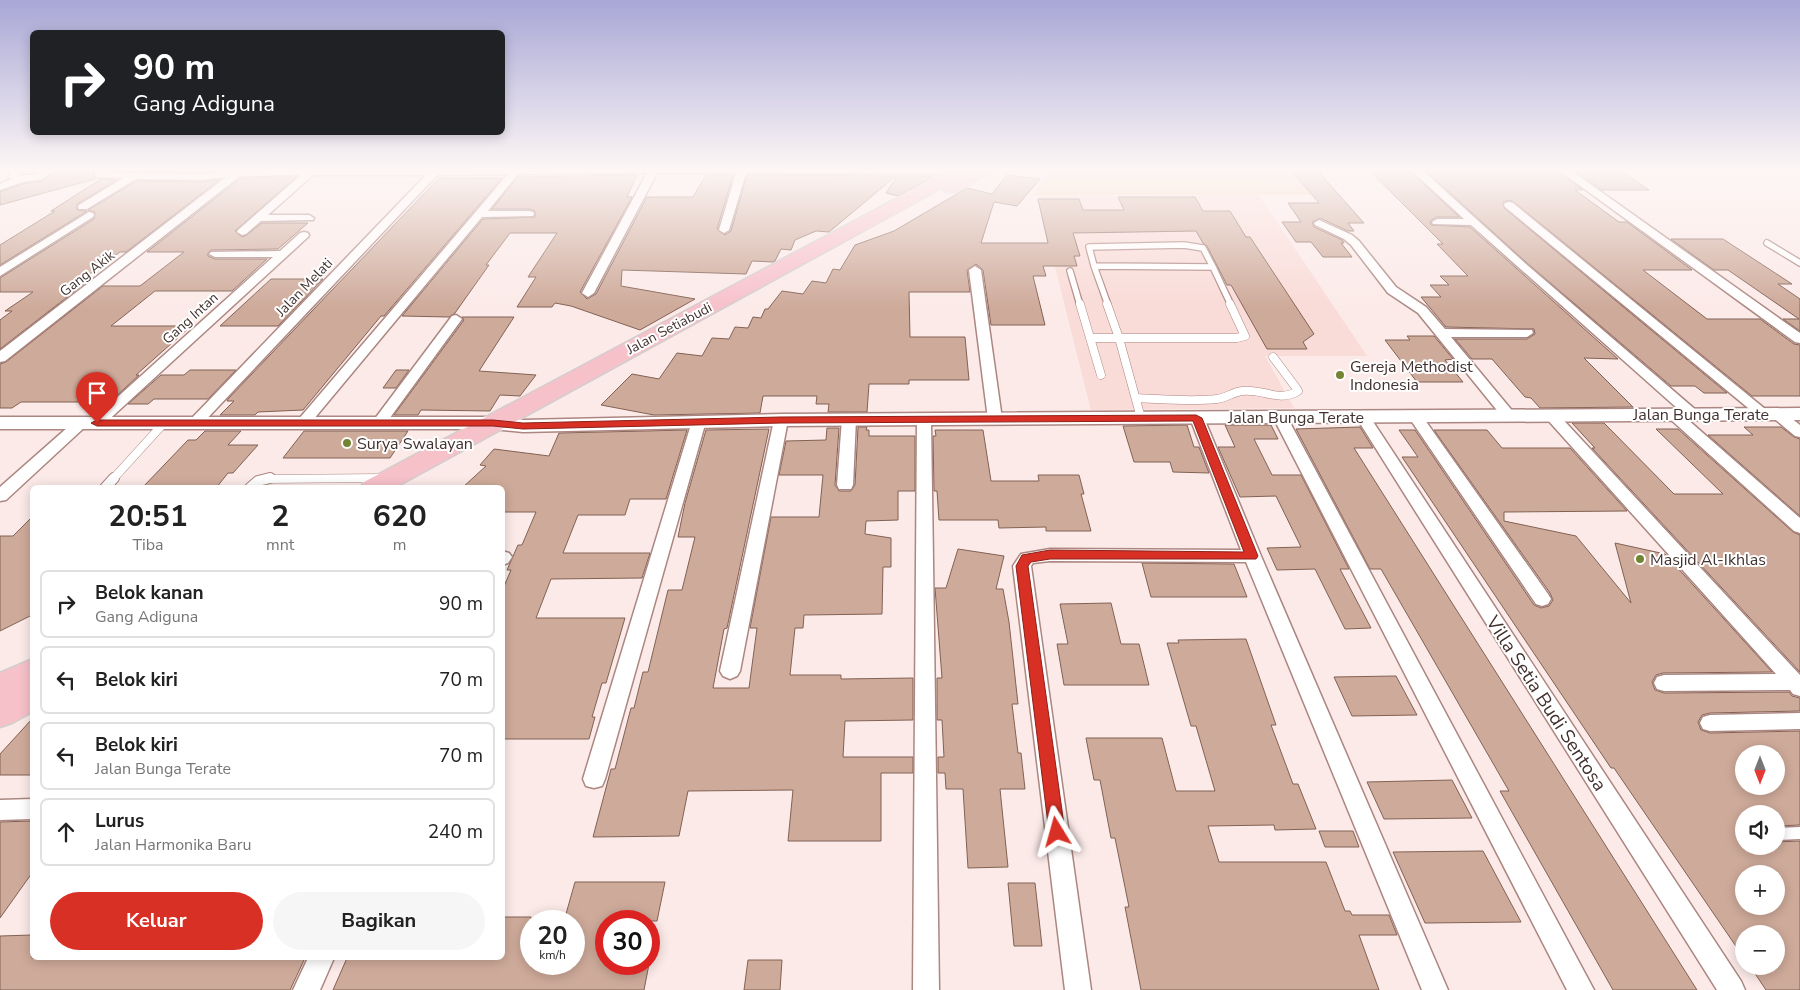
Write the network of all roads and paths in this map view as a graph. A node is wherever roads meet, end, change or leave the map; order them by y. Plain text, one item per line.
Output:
1 (80, 215) edge
2 (182, 215) edge
3 (261, 215) edge
4 (393, 215) edge
5 (479, 215) edge
6 (630, 215) edge
7 (728, 215) edge
8 (888, 215) edge
9 (894, 215) edge
10 (1465, 215) edge
11 (1522, 215) edge
12 (1627, 215) edge
13 (258, 218) junction
14 (309, 218) dead end
15 (1436, 222) dead end
16 (1472, 222) junction
17 (1320, 223) dead end
18 (724, 230) dead end
19 (242, 232) dead end
20 (304, 236) dead end
21 (1767, 243) dead end
22 (216, 254) dead end
23 (283, 254) junction
24 (1800, 263) edge
25 (1094, 266) junction
26 (1213, 267) junction
27 (975, 270) dead end
28 (1070, 271) dead end
29 (0, 272) edge
30 (588, 293) dead end
31 (456, 320) dead end
32 (1442, 333) junction
33 (1527, 334) dead end
34 (1090, 338) junction
35 (1119, 338) junction
36 (1800, 339) edge
37 (1273, 357) dead end
38 (0, 358) edge
39 (1101, 375) dead end
40 (1136, 398) junction
41 (1683, 414) junction
42 (1770, 414) junction
43 (1800, 414) edge
44 (1551, 415) junction
45 (1415, 416) junction
46 (1509, 416) junction
47 (1280, 417) junction
48 (1363, 417) junction
49 (1141, 418) junction
50 (1196, 418) junction
51 (849, 419) junction
52 (924, 419) junction
53 (994, 419) junction
54 (781, 420) junction
55 (699, 421) junction
56 (0, 423) edge
57 (89, 423) junction
58 (164, 423) junction
59 (195, 423) junction
60 (303, 423) junction
61 (379, 423) junction
62 (493, 423) junction
63 (523, 426) junction
64 (1800, 433) edge
65 (382, 483) edge
66 (108, 485) edge
67 (253, 485) edge
68 (416, 485) edge
69 (845, 485) dead end
70 (0, 496) edge
71 (1800, 527) edge
72 (1252, 556) junction
73 (1542, 599) dead end
74 (730, 671) dead end
75 (30, 672) edge
76 (1664, 683) dead end
77 (1798, 685) edge
78 (0, 688) edge
79 (30, 697) edge
80 (0, 714) edge
81 (1800, 721) edge
82 (1710, 723) dead end
83 (594, 779) dead end
84 (30, 809) edge
85 (0, 810) edge
86 (1800, 833) edge
87 (1785, 834) edge
88 (320, 960) edge
89 (306, 990) edge
90 (926, 990) edge
91 (1078, 990) edge
92 (1435, 990) edge
93 (1581, 990) edge
94 (1732, 990) edge

1 - 29 street
2 - 38 street, Gang Akik
3 - 13 street
4 - 59 street, Jalan Melati
5 - 60 street
6 - 30 street
7 - 18 street
8 - 62 main road, Jalan Setiabudi
9 - 63 main road, Jalan Setiabudi
10 - 16 street
11 - 42 street
12 - 36 street
13 - 14 street
13 - 19 street
15 - 16 street
16 - 41 street
17 - 32 street
20 - 23 street, Gang Intan
21 - 24 lane
22 - 23 street
23 - 57 street, Gang Intan
25 - 26 lane
25 - 26 lane
25 - 35 lane
26 - 35 lane
27 - 53 street
28 - 34 lane
31 - 61 street
32 - 33 street
32 - 46 street
34 - 35 lane
34 - 39 lane
35 - 40 lane
37 - 40 lane
40 - 49 lane
41 - 42 street, Jalan Bunga Terate
41 - 44 street, Jalan Bunga Terate
41 - 71 street
42 - 43 street, Jalan Bunga Terate
42 - 64 street
44 - 46 street, Jalan Bunga Terate
44 - 77 street
45 - 46 street, Jalan Bunga Terate
45 - 48 street, Jalan Bunga Terate
45 - 73 street
47 - 48 street, Jalan Bunga Terate
47 - 50 street, Jalan Bunga Terate
47 - 93 street
48 - 94 street, Villa Setia Budi Sentosa
49 - 50 street, Jalan Bunga Terate
49 - 53 street, Jalan Bunga Terate
50 - 72 street
51 - 52 street, Jalan Bunga Terate
51 - 54 street, Jalan Bunga Terate
51 - 69 street
52 - 53 street, Jalan Bunga Terate
52 - 90 street
54 - 55 street, Jalan Bunga Terate
54 - 74 street
55 - 63 street, Jalan Bunga Terate
55 - 83 street
56 - 57 street, Jalan Bunga Terate
57 - 58 street, Jalan Bunga Terate
57 - 70 street, Gang Intan
58 - 59 street, Jalan Bunga Terate
58 - 66 lane
59 - 60 street, Jalan Bunga Terate
60 - 61 street, Jalan Bunga Terate
61 - 62 street, Jalan Bunga Terate
62 - 63 street, Jalan Bunga Terate
62 - 65 main road, Jalan Setiabudi
63 - 68 main road, Jalan Setiabudi
65 - 67 lane
72 - 91 street
72 - 92 street
75 - 78 main road
76 - 77 street
79 - 80 main road
81 - 82 street
84 - 85 street
86 - 87 lane
88 - 89 street

